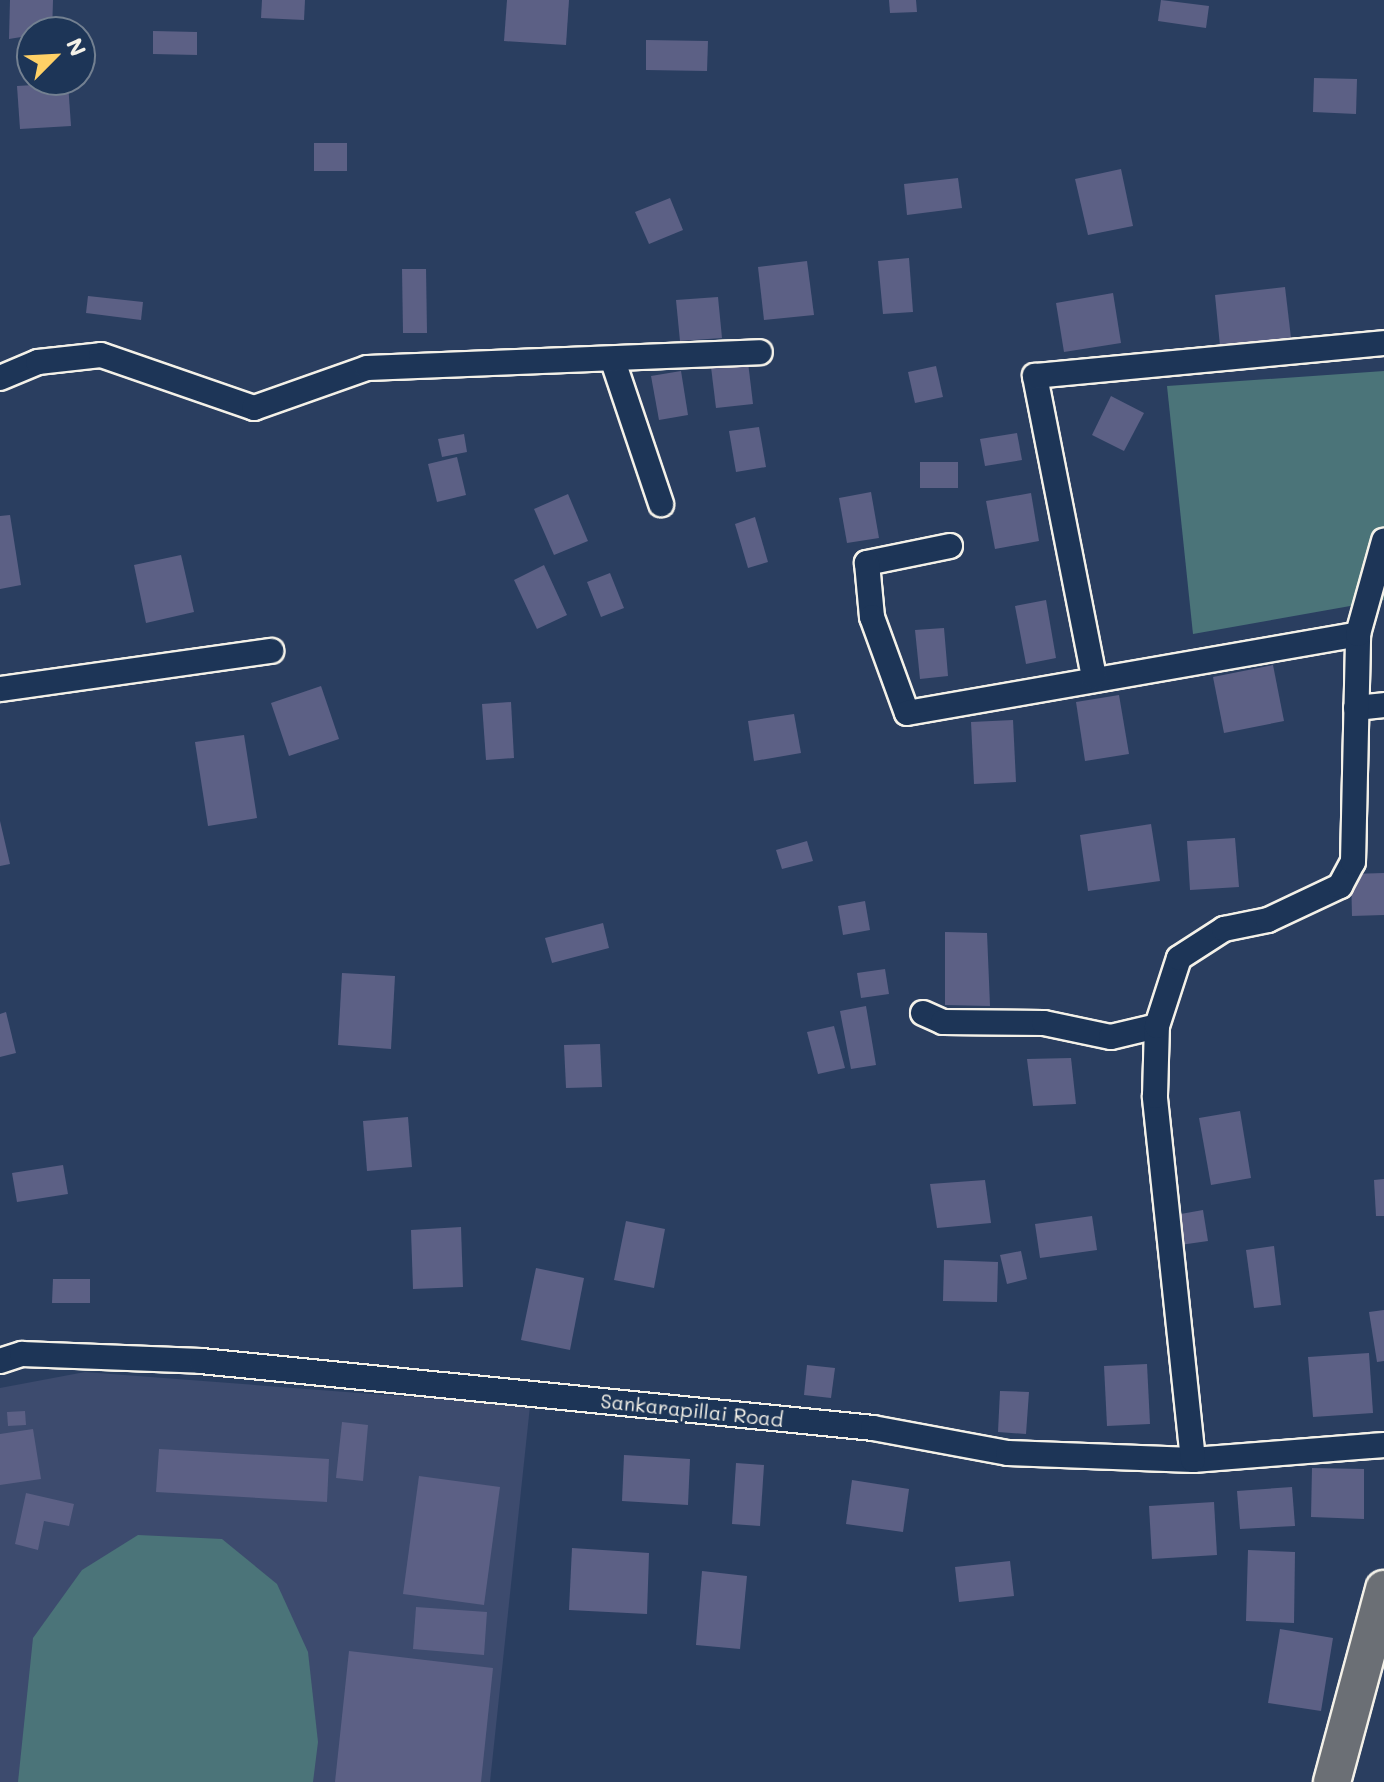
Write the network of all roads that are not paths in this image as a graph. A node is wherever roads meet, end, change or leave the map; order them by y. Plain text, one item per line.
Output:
1 (1384, 343) edge
2 (760, 352) dead end
3 (614, 364) junction
4 (0, 378) edge
5 (661, 504) dead end
6 (1384, 541) edge
7 (950, 546) dead end
8 (1358, 634) junction
9 (271, 651) dead end
10 (1094, 677) junction
11 (0, 689) edge
12 (1384, 705) edge
13 (1356, 708) junction
14 (923, 1013) dead end
15 (1157, 1026) junction
16 (0, 1361) edge
17 (1384, 1445) edge
18 (1193, 1460) junction
19 (1384, 1589) edge
20 (1332, 1782) edge

1 - 10 street
2 - 3 street
3 - 4 street
3 - 5 street
6 - 8 street
7 - 10 street
8 - 10 street
8 - 13 street
9 - 11 street
12 - 13 street
13 - 15 street
14 - 15 street
15 - 18 street
16 - 18 street, Sankarapillai Road
17 - 18 street, Sankarapillai Road
19 - 20 main road

